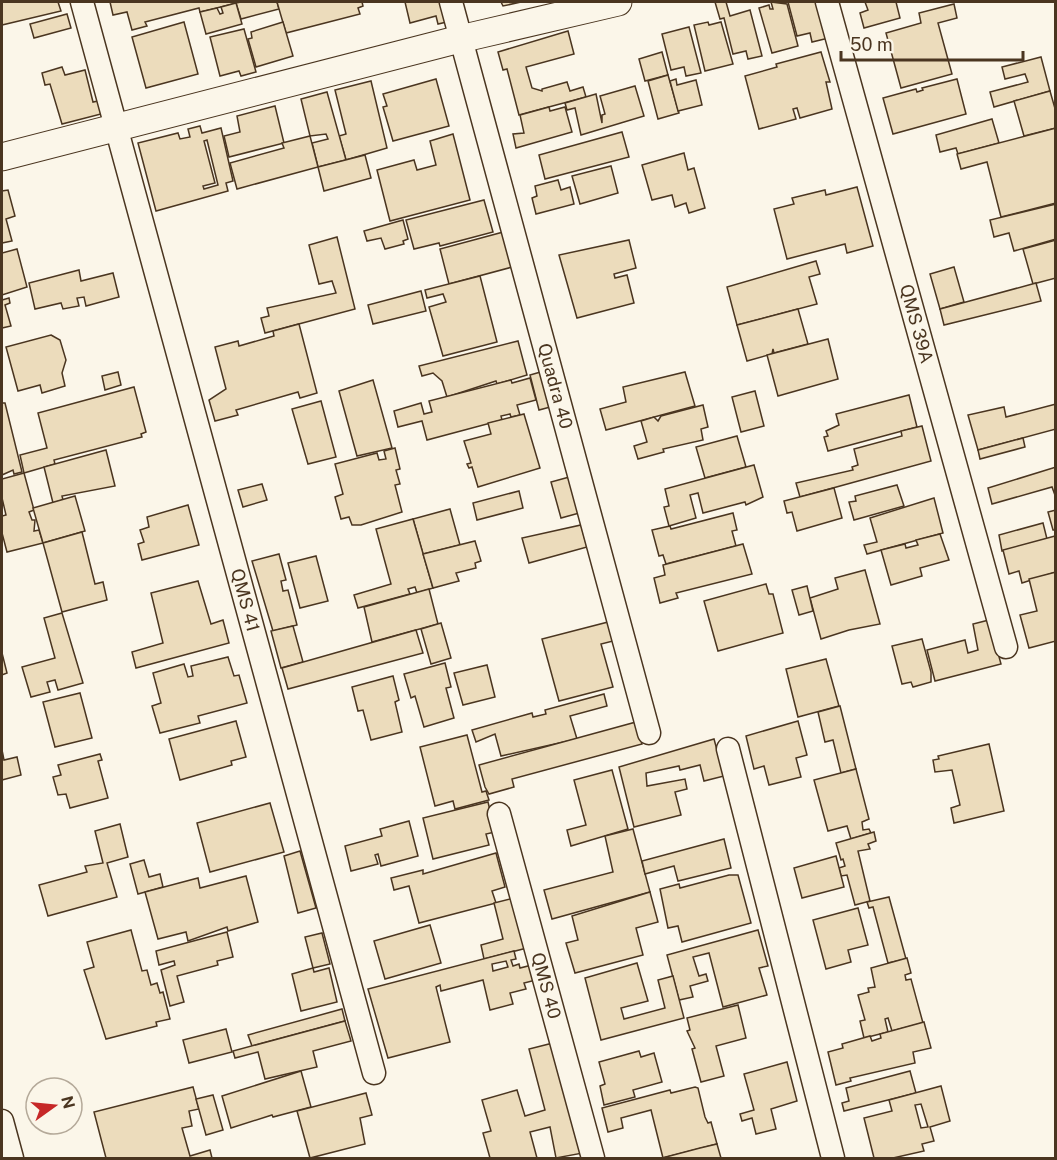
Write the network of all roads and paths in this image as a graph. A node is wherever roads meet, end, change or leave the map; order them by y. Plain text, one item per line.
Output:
1 (82, 2) edge
2 (451, 2) edge
3 (618, 2) edge
4 (827, 2) edge
5 (460, 39) junction
6 (114, 127) junction
7 (2, 157) edge
8 (1006, 647) dead end
9 (649, 733) dead end
10 (728, 749) dead end
11 (499, 814) dead end
12 (374, 1072) dead end
13 (2, 1121) edge
14 (12, 1158) edge
15 (593, 1158) edge
16 (833, 1158) edge

1 - 6 street, QMS 41
2 - 5 street, Quadra 40
3 - 5 street
4 - 8 street, QMS 39A
5 - 6 street
5 - 9 street, Quadra 40
6 - 7 street
6 - 12 street, QMS 41
10 - 16 street
11 - 15 street, QMS 40
13 - 14 street

